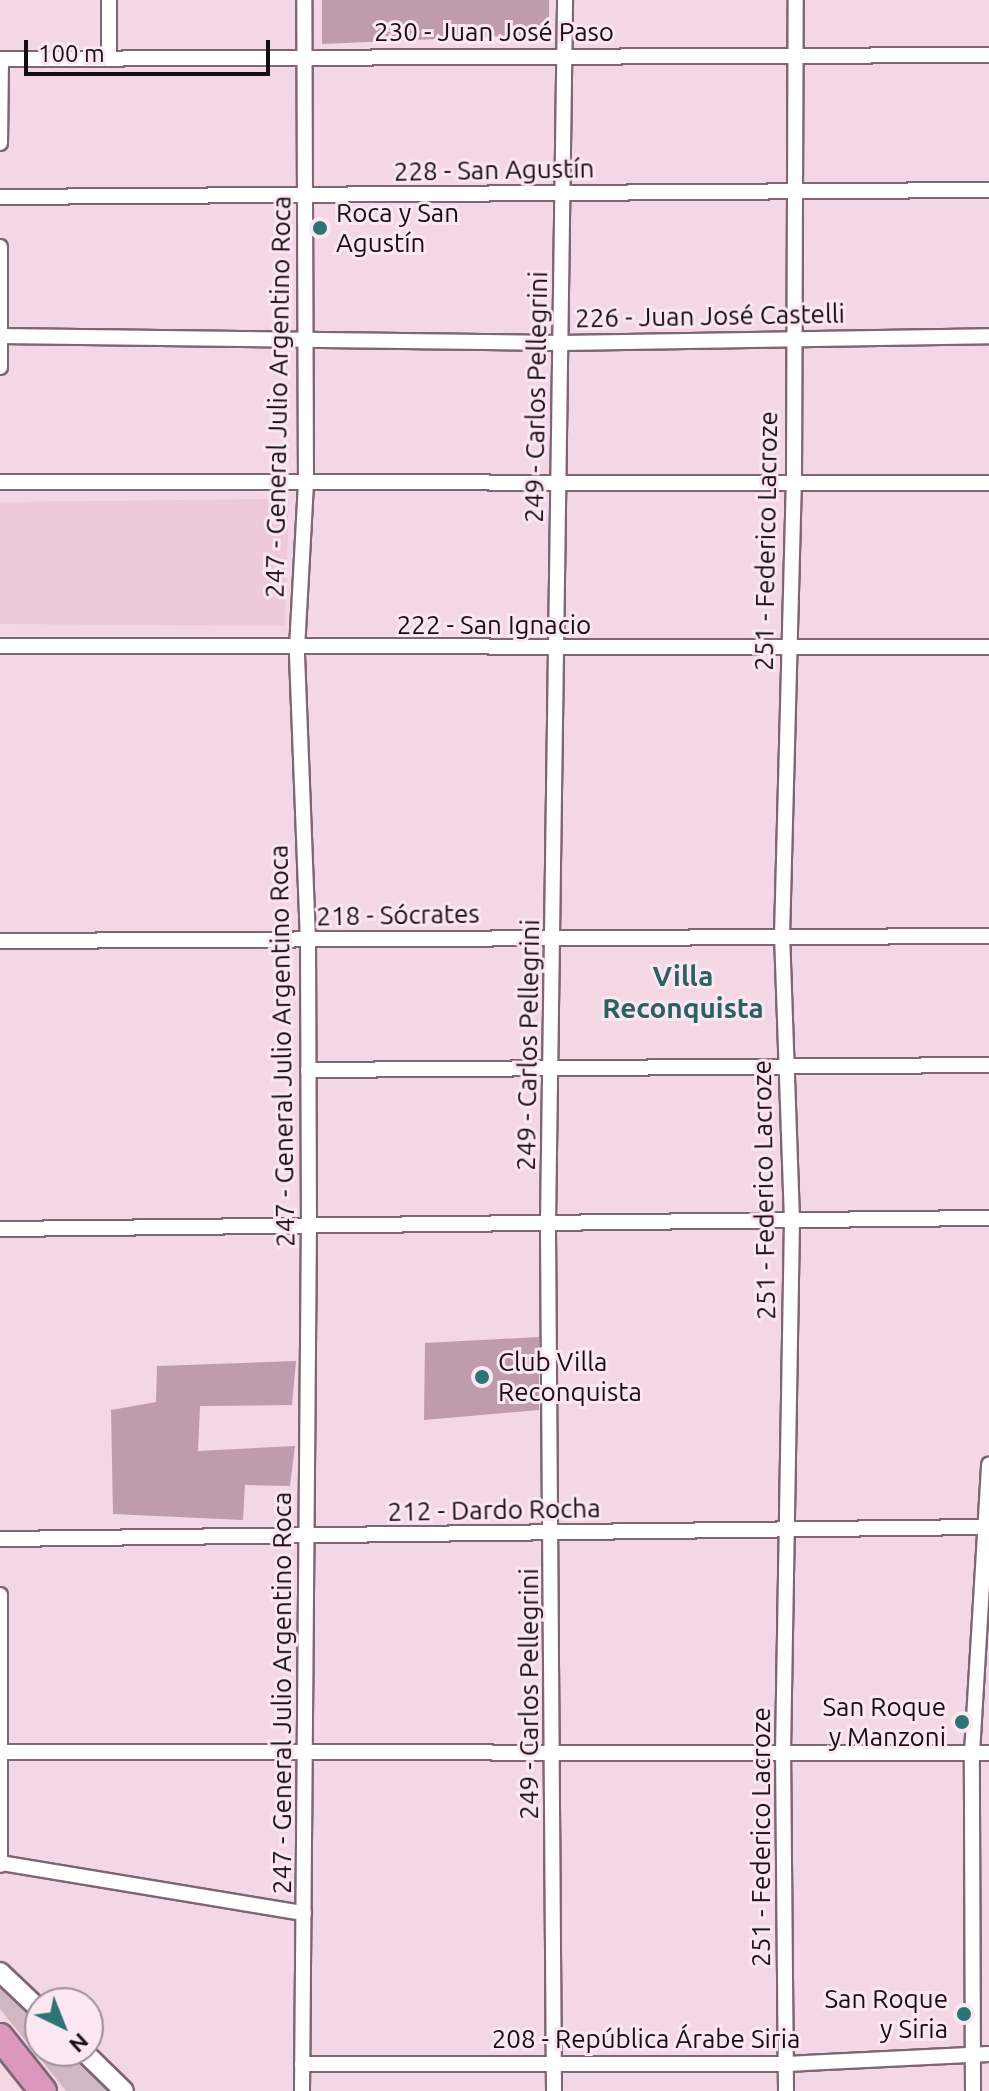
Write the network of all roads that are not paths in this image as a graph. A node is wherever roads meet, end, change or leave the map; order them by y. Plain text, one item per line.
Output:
1 (109, 0) edge
2 (304, 0) edge
3 (565, 0) edge
4 (796, 0) edge
5 (989, 55) edge
6 (564, 56) junction
7 (796, 56) junction
8 (304, 57) junction
9 (1, 59) edge
10 (109, 59) junction
11 (0, 143) edge
12 (795, 190) junction
13 (989, 190) edge
14 (563, 193) junction
15 (306, 196) junction
16 (0, 197) edge
17 (0, 247) edge
18 (1, 336) edge
19 (989, 336) edge
20 (306, 339) junction
21 (791, 340) junction
22 (561, 343) junction
23 (0, 367) edge
24 (794, 480) junction
25 (0, 482) edge
26 (989, 483) edge
27 (559, 484) junction
28 (306, 485) junction
29 (788, 645) junction
30 (0, 646) edge
31 (989, 647) edge
32 (297, 649) junction
33 (558, 649) junction
34 (782, 936) junction
35 (989, 936) edge
36 (555, 937) junction
37 (0, 941) edge
38 (308, 941) junction
39 (989, 1065) edge
40 (787, 1066) junction
41 (551, 1069) junction
42 (308, 1070) junction
43 (989, 1218) edge
44 (792, 1220) junction
45 (548, 1223) junction
46 (309, 1228) junction
47 (0, 1229) edge
48 (989, 1464) edge
49 (986, 1527) edge
50 (787, 1531) junction
51 (552, 1533) junction
52 (307, 1538) junction
53 (0, 1539) edge
54 (0, 1595) edge
55 (305, 1749) junction
56 (3, 1752) junction
57 (554, 1752) junction
58 (783, 1752) junction
59 (972, 1753) junction
60 (989, 1753) edge
61 (0, 1864) edge
62 (304, 1913) junction
63 (0, 1972) edge
64 (24, 1995) edge
65 (0, 2037) edge
66 (973, 2054) junction
67 (989, 2054) edge
68 (553, 2062) junction
69 (302, 2064) junction
70 (786, 2064) junction
71 (99, 2067) edge
72 (43, 2091) edge
73 (124, 2091) edge
74 (302, 2091) edge
75 (554, 2091) edge
76 (786, 2091) edge
77 (973, 2091) edge

1 - 10 street
2 - 8 street, 247 - General Julio Argentino Roca
3 - 6 street, 249 - Carlos Pellegrini
4 - 7 street, 251 - Federico Lacroze
5 - 7 street, 230 - Juan José Paso
6 - 7 street, 230 - Juan José Paso
6 - 8 street, 230 - Juan José Paso
6 - 14 street, 249 - Carlos Pellegrini
7 - 12 street, 251 - Federico Lacroze
8 - 10 street, 230 - Juan José Paso
8 - 15 street, 247 - General Julio Argentino Roca
9 - 10 street, 230 - Juan José Paso
9 - 11 street
12 - 13 street, 228 - San Agustín
12 - 14 street, 228 - San Agustín
12 - 21 street, 251 - Federico Lacroze
14 - 15 street, 228 - San Agustín
14 - 22 street, 249 - Carlos Pellegrini
15 - 16 street, 228 - San Agustín
15 - 20 street, 247 - General Julio Argentino Roca
17 - 18 street
18 - 20 street, 226 - Juan José Castelli
18 - 23 street
19 - 21 street, 226 - Juan José Castelli
20 - 22 street, 226 - Juan José Castelli
20 - 28 street, 247 - General Julio Argentino Roca
21 - 22 street, 226 - Juan José Castelli
21 - 24 street, 251 - Federico Lacroze
22 - 27 street, 249 - Carlos Pellegrini
24 - 26 street
24 - 27 street
24 - 29 street, 251 - Federico Lacroze
25 - 28 street
27 - 28 street
27 - 33 street, 249 - Carlos Pellegrini
28 - 32 street, 247 - General Julio Argentino Roca
29 - 31 street, 222 - San Ignacio
29 - 33 street, 222 - San Ignacio
29 - 34 street, 251 - Federico Lacroze
30 - 32 street, 222 - San Ignacio
32 - 33 street, 222 - San Ignacio
32 - 38 street, 247 - General Julio Argentino Roca
33 - 36 street, 249 - Carlos Pellegrini
34 - 35 street, 218 - Sócrates
34 - 36 street, 218 - Sócrates
34 - 40 street, 251 - Federico Lacroze
36 - 38 street, 218 - Sócrates
36 - 41 street, 249 - Carlos Pellegrini
37 - 38 street, 218 - Sócrates
38 - 42 street, 247 - General Julio Argentino Roca
39 - 40 street
40 - 41 street
40 - 44 street, 251 - Federico Lacroze
41 - 42 street
41 - 45 street, 249 - Carlos Pellegrini
42 - 46 street, 247 - General Julio Argentino Roca
43 - 44 street
44 - 45 street
44 - 50 street, 251 - Federico Lacroze
45 - 46 street
45 - 51 street, 249 - Carlos Pellegrini
46 - 47 street
46 - 52 street, 247 - General Julio Argentino Roca
48 - 49 street
49 - 50 street, 212 - Dardo Rocha
49 - 59 street
50 - 51 street, 212 - Dardo Rocha
50 - 58 street, 251 - Federico Lacroze
51 - 52 street, 212 - Dardo Rocha
51 - 57 street, 249 - Carlos Pellegrini
52 - 53 street, 212 - Dardo Rocha
52 - 55 street, 247 - General Julio Argentino Roca
54 - 56 street
55 - 56 street
55 - 57 street
55 - 62 street, 247 - General Julio Argentino Roca
56 - 61 street
57 - 58 street
57 - 68 street, 249 - Carlos Pellegrini
58 - 59 street
58 - 70 street, 251 - Federico Lacroze
59 - 60 street
59 - 66 street
61 - 62 street
62 - 69 street, 247 - General Julio Argentino Roca
63 - 64 street
65 - 72 highway
66 - 67 street, 208 - República Árabe Siria
66 - 70 street, 208 - República Árabe Siria
66 - 77 street
68 - 69 street, 208 - República Árabe Siria
68 - 70 street, 208 - República Árabe Siria
68 - 75 street, 249 - Carlos Pellegrini
69 - 74 street, 247 - General Julio Argentino Roca
70 - 76 street, 251 - Federico Lacroze
71 - 73 street

